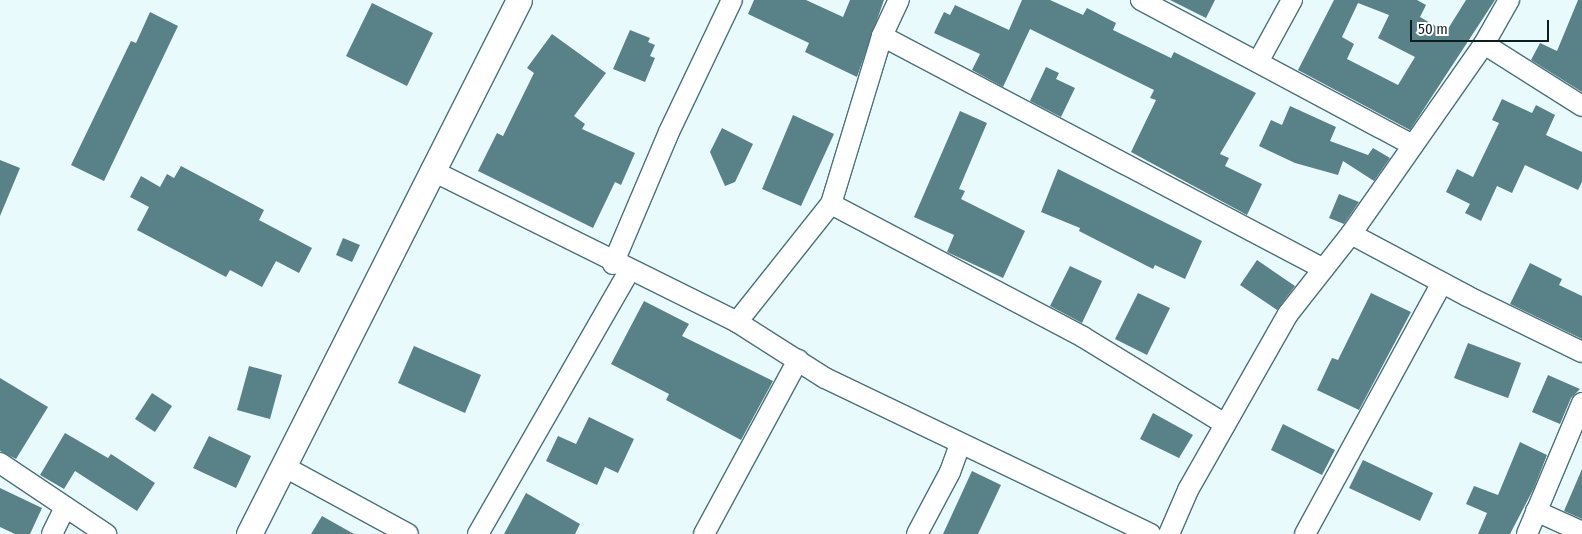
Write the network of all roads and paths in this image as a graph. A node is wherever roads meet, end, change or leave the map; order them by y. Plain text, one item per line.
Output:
1 (519, 0) edge
2 (732, 0) edge
3 (899, 0) edge
4 (1141, 0) edge
5 (1292, 0) edge
6 (1510, 0) edge
7 (882, 36) junction
8 (1484, 44) junction
9 (1258, 62) junction
10 (1582, 106) edge
11 (1413, 145) junction
12 (431, 170) junction
13 (831, 204) junction
14 (1350, 234) junction
15 (621, 267) junction
16 (1323, 269) junction
17 (1442, 283) junction
18 (737, 322) junction
19 (1582, 352) edge
20 (798, 360) junction
21 (1582, 404) edge
22 (1225, 424) junction
23 (960, 445) junction
24 (0, 463) edge
25 (285, 466) junction
26 (65, 507) junction
27 (1536, 511) junction
28 (1582, 532) edge
29 (52, 534) edge
30 (106, 534) edge
31 (249, 534) edge
32 (408, 534) edge
33 (478, 534) edge
34 (704, 534) edge
35 (917, 534) edge
36 (1150, 534) edge
37 (1169, 534) edge
38 (1305, 534) edge
39 (1527, 534) edge

1 - 12 street
2 - 15 street
3 - 7 street
4 - 9 street
5 - 9 street
6 - 8 street
7 - 13 street
7 - 16 street
8 - 10 street
8 - 11 street
9 - 11 street
11 - 14 street
12 - 15 street
12 - 25 street
13 - 18 street
13 - 22 street
14 - 16 street
14 - 17 street
15 - 18 street
15 - 33 street
16 - 22 street
17 - 19 street
17 - 38 street
18 - 20 street
20 - 23 street
20 - 34 street
21 - 27 street
22 - 37 street
23 - 35 street
23 - 36 street
24 - 26 street
25 - 31 street
25 - 32 street
26 - 29 street
26 - 30 street
27 - 28 street
27 - 39 street

